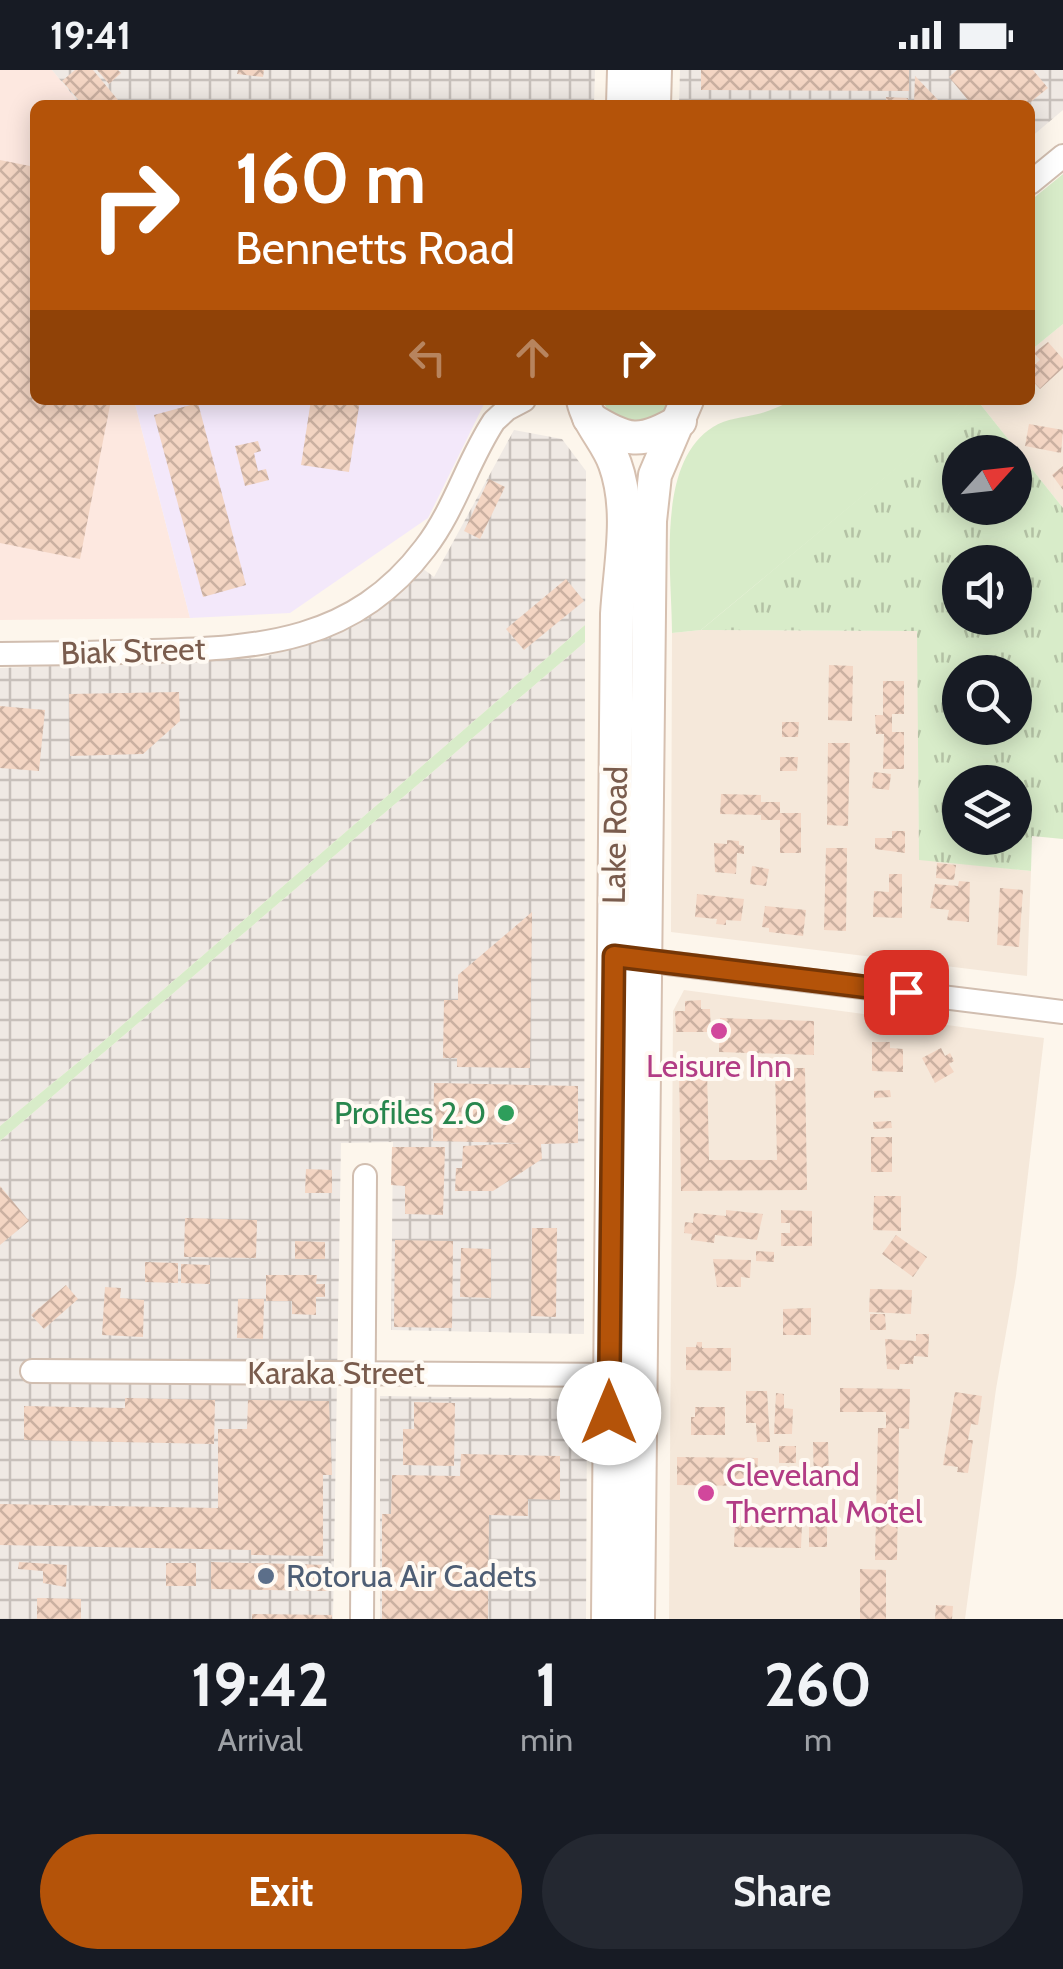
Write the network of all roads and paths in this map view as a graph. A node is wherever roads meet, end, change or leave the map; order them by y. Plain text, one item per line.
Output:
1 (624, 70) edge
2 (655, 70) edge
3 (624, 100) edge
4 (654, 100) edge
5 (1063, 156) edge
6 (1035, 180) edge
7 (517, 405) edge
8 (586, 409) edge
9 (683, 411) edge
10 (0, 654) edge
11 (629, 959) junction
12 (1063, 1012) edge
13 (365, 1176) dead end
14 (32, 1371) dead end
15 (363, 1374) junction
16 (625, 1375) junction
17 (362, 1619) edge
18 (608, 1619) edge
19 (638, 1619) edge

1 - 3 main road
2 - 4 main road
5 - 6 street
7 - 10 street, Biak Street
8 - 9 main road
8 - 11 main road, Lake Road
9 - 11 main road, Lake Road
11 - 12 street
11 - 16 main road, Lake Road
13 - 15 street
14 - 15 street, Karaka Street
15 - 16 street, Karaka Street
15 - 17 street
16 - 18 main road, Lake Road
16 - 19 main road, Lake Road

